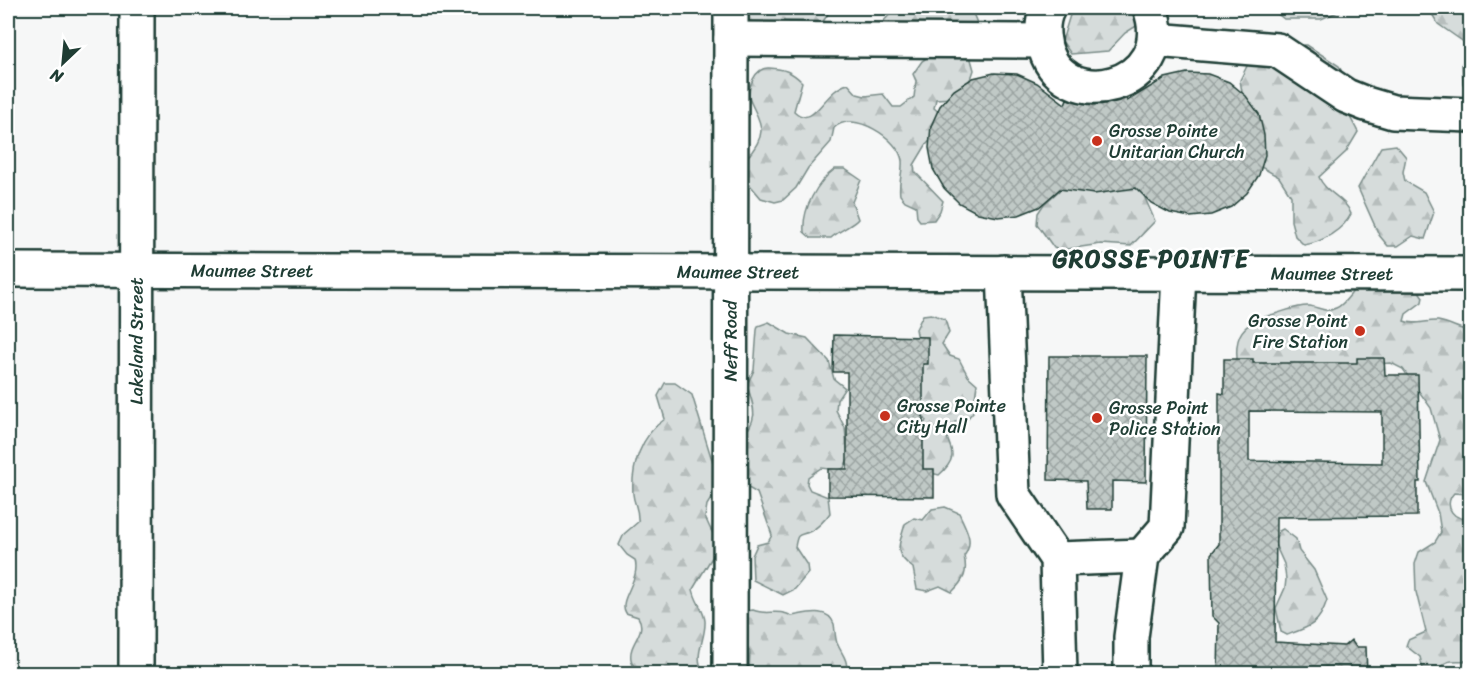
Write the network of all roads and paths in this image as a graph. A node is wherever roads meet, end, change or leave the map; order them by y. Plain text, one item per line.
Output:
1 (136, 8) edge
2 (1048, 8) edge
3 (1150, 8) edge
4 (731, 23) edge
5 (1155, 40) junction
6 (1044, 41) junction
7 (1470, 115) edge
8 (8, 270) edge
9 (136, 270) junction
10 (730, 272) junction
11 (1004, 272) junction
12 (1179, 273) junction
13 (1470, 274) edge
14 (1142, 556) junction
15 (1057, 559) junction
16 (136, 674) edge
17 (730, 674) edge
18 (1060, 674) edge
19 (1131, 674) edge

1 - 9 street, Lakeland Street
2 - 6 street
3 - 5 street
4 - 6 street
4 - 10 street, Neff Road
5 - 6 street
5 - 7 street
8 - 9 street, Maumee Street
9 - 10 street, Maumee Street
9 - 16 street, Lakeland Street
10 - 11 street, Maumee Street
10 - 17 street, Neff Road
11 - 12 street, Maumee Street
11 - 15 street
12 - 13 street, Maumee Street
12 - 14 street
14 - 15 street
14 - 19 street
15 - 18 street

